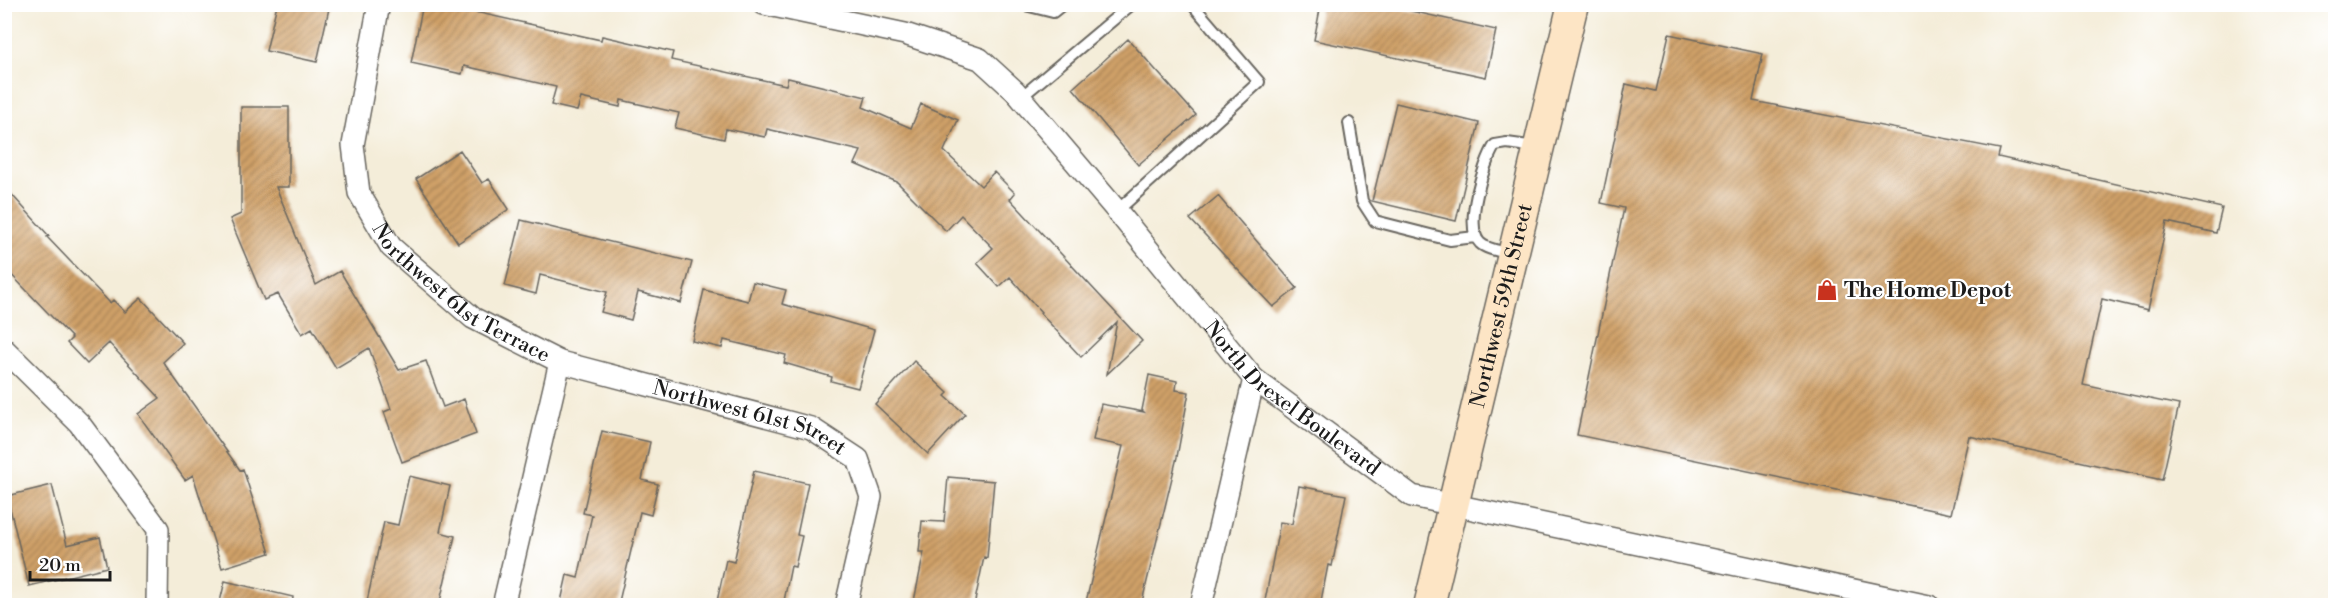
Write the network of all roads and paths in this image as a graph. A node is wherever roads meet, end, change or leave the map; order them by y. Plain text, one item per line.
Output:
1 (378, 4) edge
2 (764, 4) edge
3 (1021, 4) edge
4 (1063, 4) edge
5 (1132, 4) edge
6 (1192, 4) edge
7 (1573, 4) edge
8 (1020, 98) junction
9 (1349, 123) dead end
10 (1540, 148) junction
11 (1117, 211) junction
12 (1475, 237) junction
13 (1515, 255) junction
14 (4, 349) edge
15 (560, 362) junction
16 (1254, 379) junction
17 (1453, 506) junction
18 (157, 606) edge
19 (503, 606) edge
20 (846, 606) edge
21 (1201, 606) edge
22 (1430, 606) edge
23 (1929, 606) edge

1 - 15 street, Northwest 61st Terrace
2 - 8 street, North Drexel Boulevard
3 - 4 lane
5 - 8 lane
6 - 11 lane
7 - 10 street, Northwest 59th Street
8 - 11 street, North Drexel Boulevard
9 - 12 lane
10 - 12 lane
10 - 13 street, Northwest 59th Street
11 - 16 street, North Drexel Boulevard
12 - 13 lane
13 - 17 street, Northwest 59th Street
14 - 18 street
15 - 19 street, Northwest 61st Terrace
15 - 20 street, Northwest 61st Street
16 - 17 street, North Drexel Boulevard
16 - 21 street
17 - 22 street, Northwest 59th Street
17 - 23 street, North Drexel Boulevard

